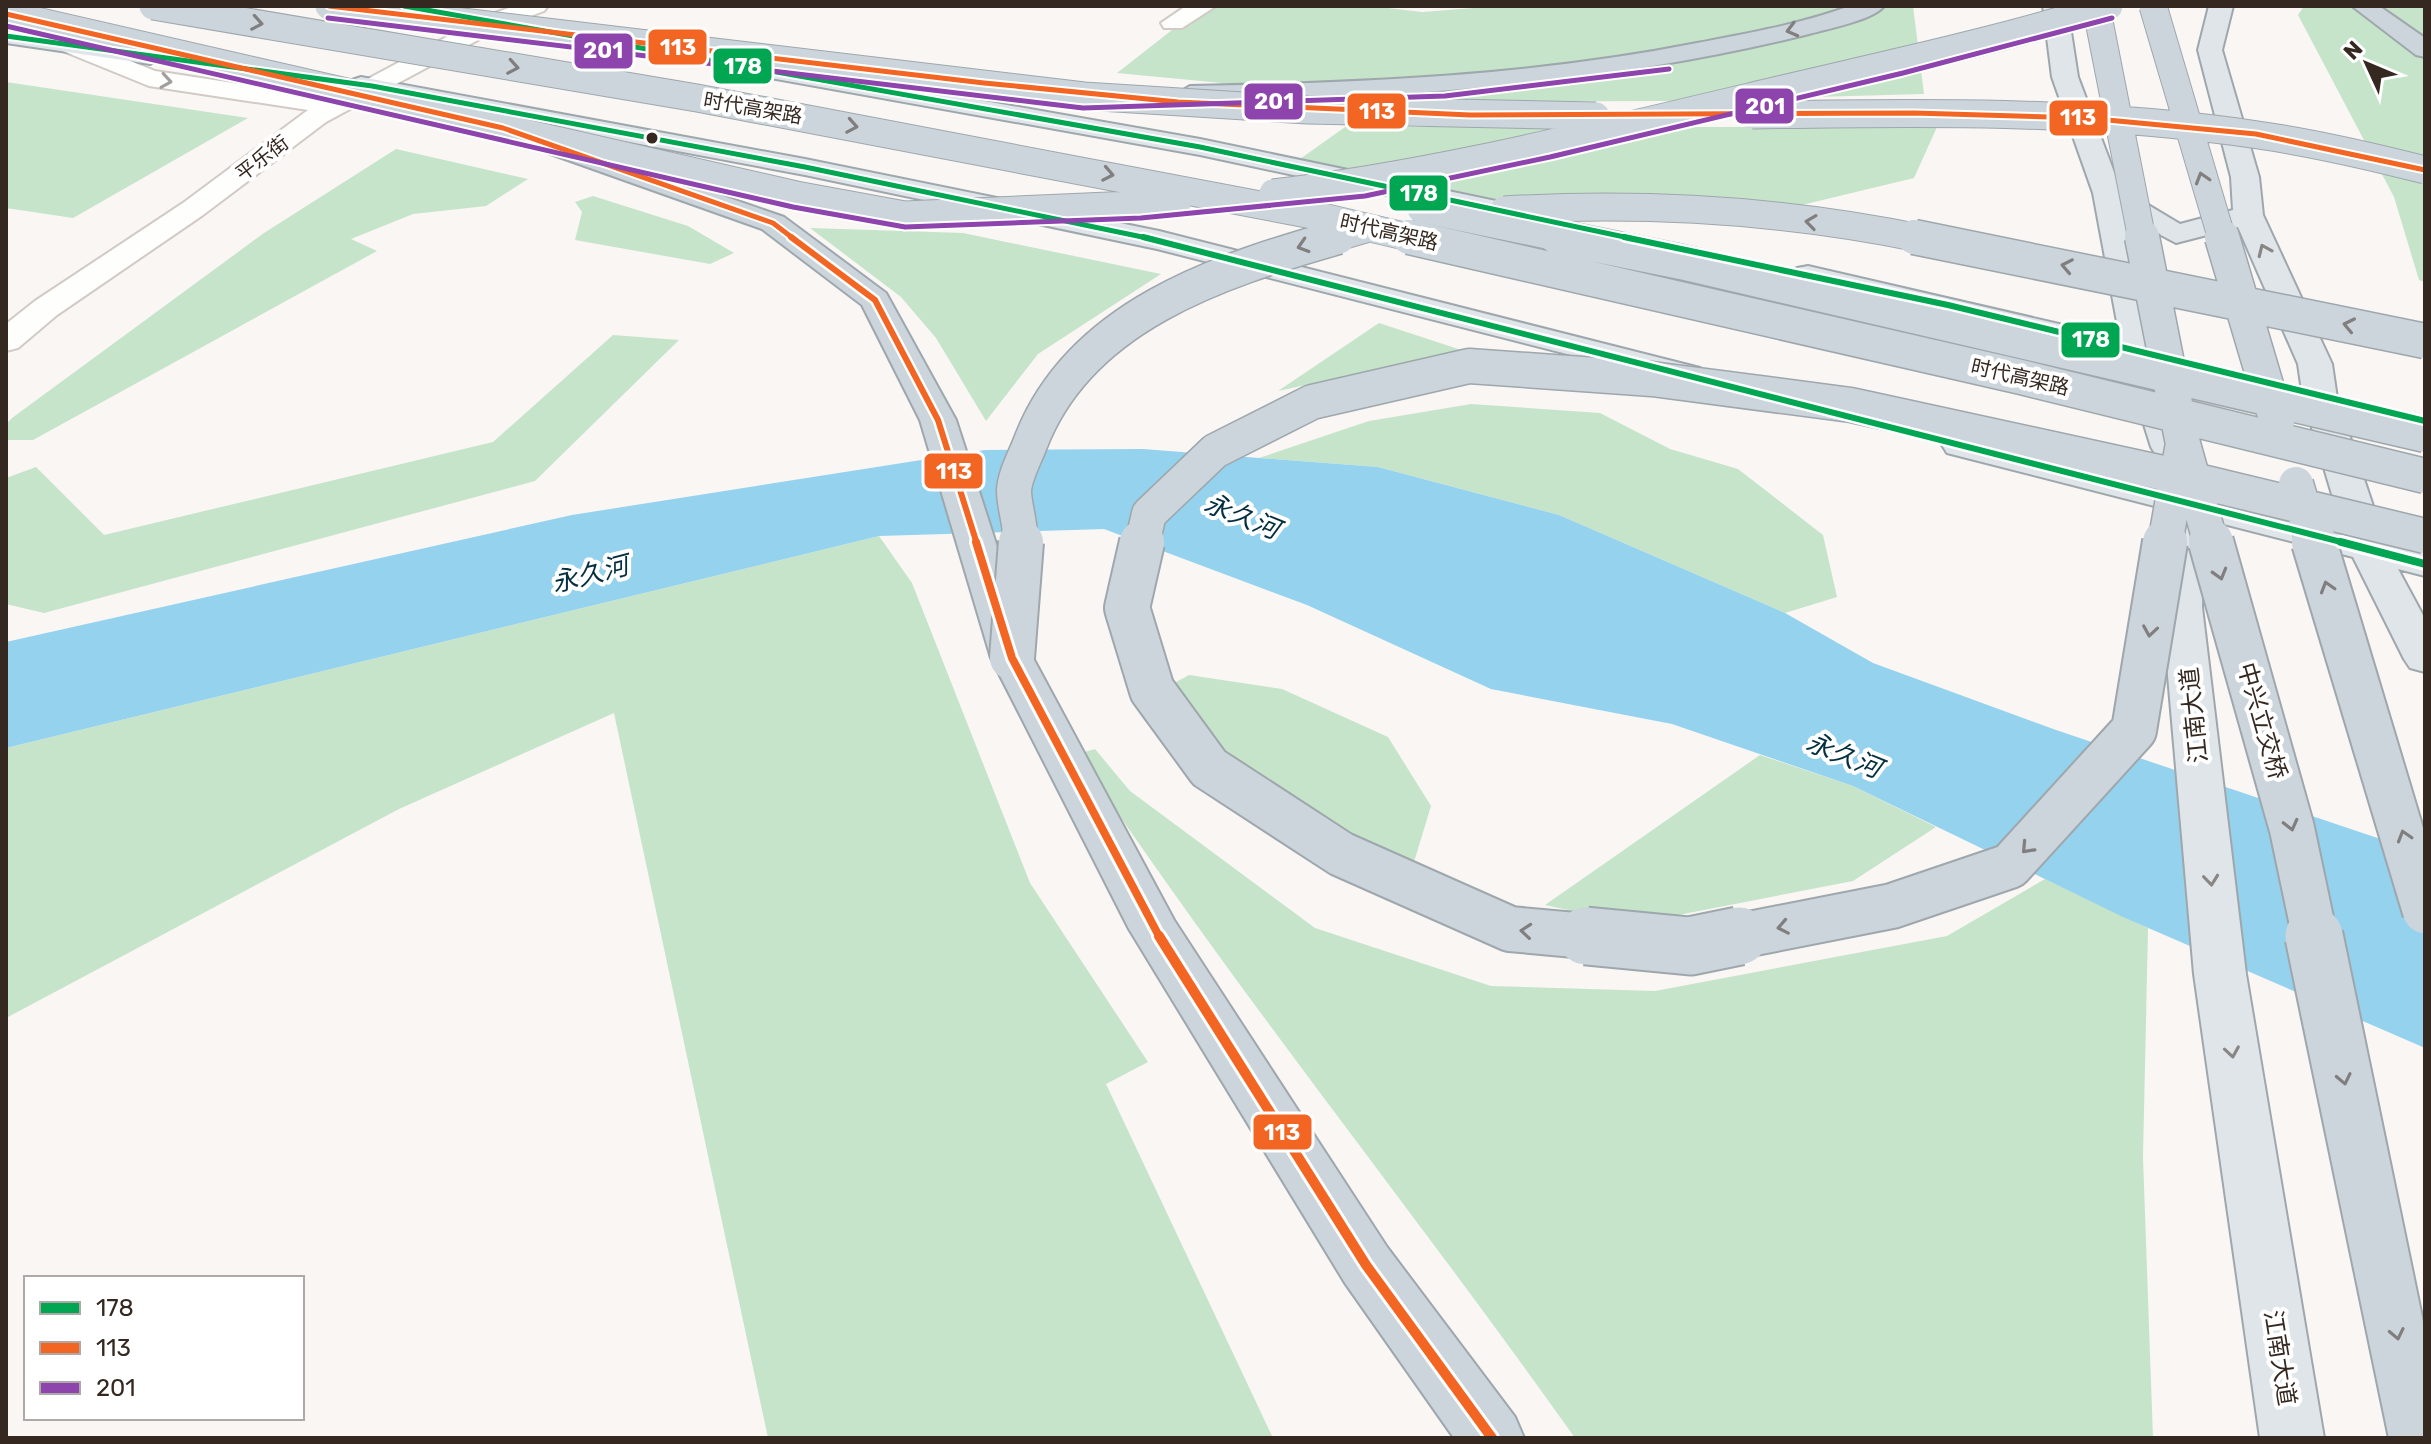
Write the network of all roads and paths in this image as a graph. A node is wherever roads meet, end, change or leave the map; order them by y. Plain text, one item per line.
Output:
1 (153, 6) edge
2 (315, 6) edge
3 (329, 6) edge
4 (404, 6) edge
5 (454, 6) edge
6 (536, 6) edge
7 (1204, 6) edge
8 (1872, 6) edge
9 (2055, 6) edge
10 (2096, 6) edge
11 (2109, 6) edge
12 (2153, 6) edge
13 (2221, 6) edge
14 (2364, 6) edge
15 (6, 14) edge
16 (493, 22) junction
17 (1173, 23) dead end
18 (6, 36) edge
19 (67, 44) junction
20 (2425, 50) edge
21 (372, 86) junction
22 (1084, 96) junction
23 (335, 106) junction
24 (503, 128) junction
25 (2425, 170) edge
26 (2107, 193) junction
27 (2248, 215) junction
28 (6, 341) edge
29 (2425, 341) edge
30 (2137, 351) junction
31 (2320, 398) junction
32 (2425, 421) edge
33 (2425, 435) edge
34 (2183, 444) junction
35 (2425, 476) edge
36 (2186, 500) junction
37 (2425, 536) edge
38 (2367, 547) junction
39 (2425, 564) edge
40 (1012, 658) junction
41 (2425, 659) edge
42 (2425, 911) edge
43 (1492, 1438) edge
44 (2292, 1438) edge
45 (2418, 1438) edge

1 -> 35 highway, 时代高架路, bridge
2 - 33 highway, 时代高架路, bridge
3 - 22 highway, bridge
4 - 16 main road
5 - 16 street
6 - 16 street, 平乐街
7 - 17 street
8 -> 22 highway, bridge
9 - 26 main road, 江南大道
10 - 34 highway, 中兴立交桥, bridge
11 - 24 highway, bridge
42 -> 12 highway, bridge
13 - 27 main road
14 - 20 highway
15 - 24 highway, bridge
16 - 21 street, 平乐街
16 - 30 main road
18 - 19 main road
19 - 21 main road
19 -> 23 street
21 - 23 street, 平乐街
21 - 36 main road
22 - 25 highway, bridge
23 - 28 street, 平乐街
24 - 40 highway, bridge
26 - 27 main road
26 - 30 main road, 江南大道
31 -> 27 main road
29 -> 40 highway, bridge
30 - 31 main road
30 - 36 main road, 江南大道
31 - 32 main road
31 - 38 main road
34 -> 37 highway, bridge
34 -> 45 highway, 中兴立交桥, bridge
36 - 38 main road
36 -> 44 main road, 江南大道
38 - 39 main road
38 - 41 main road
40 - 43 highway

